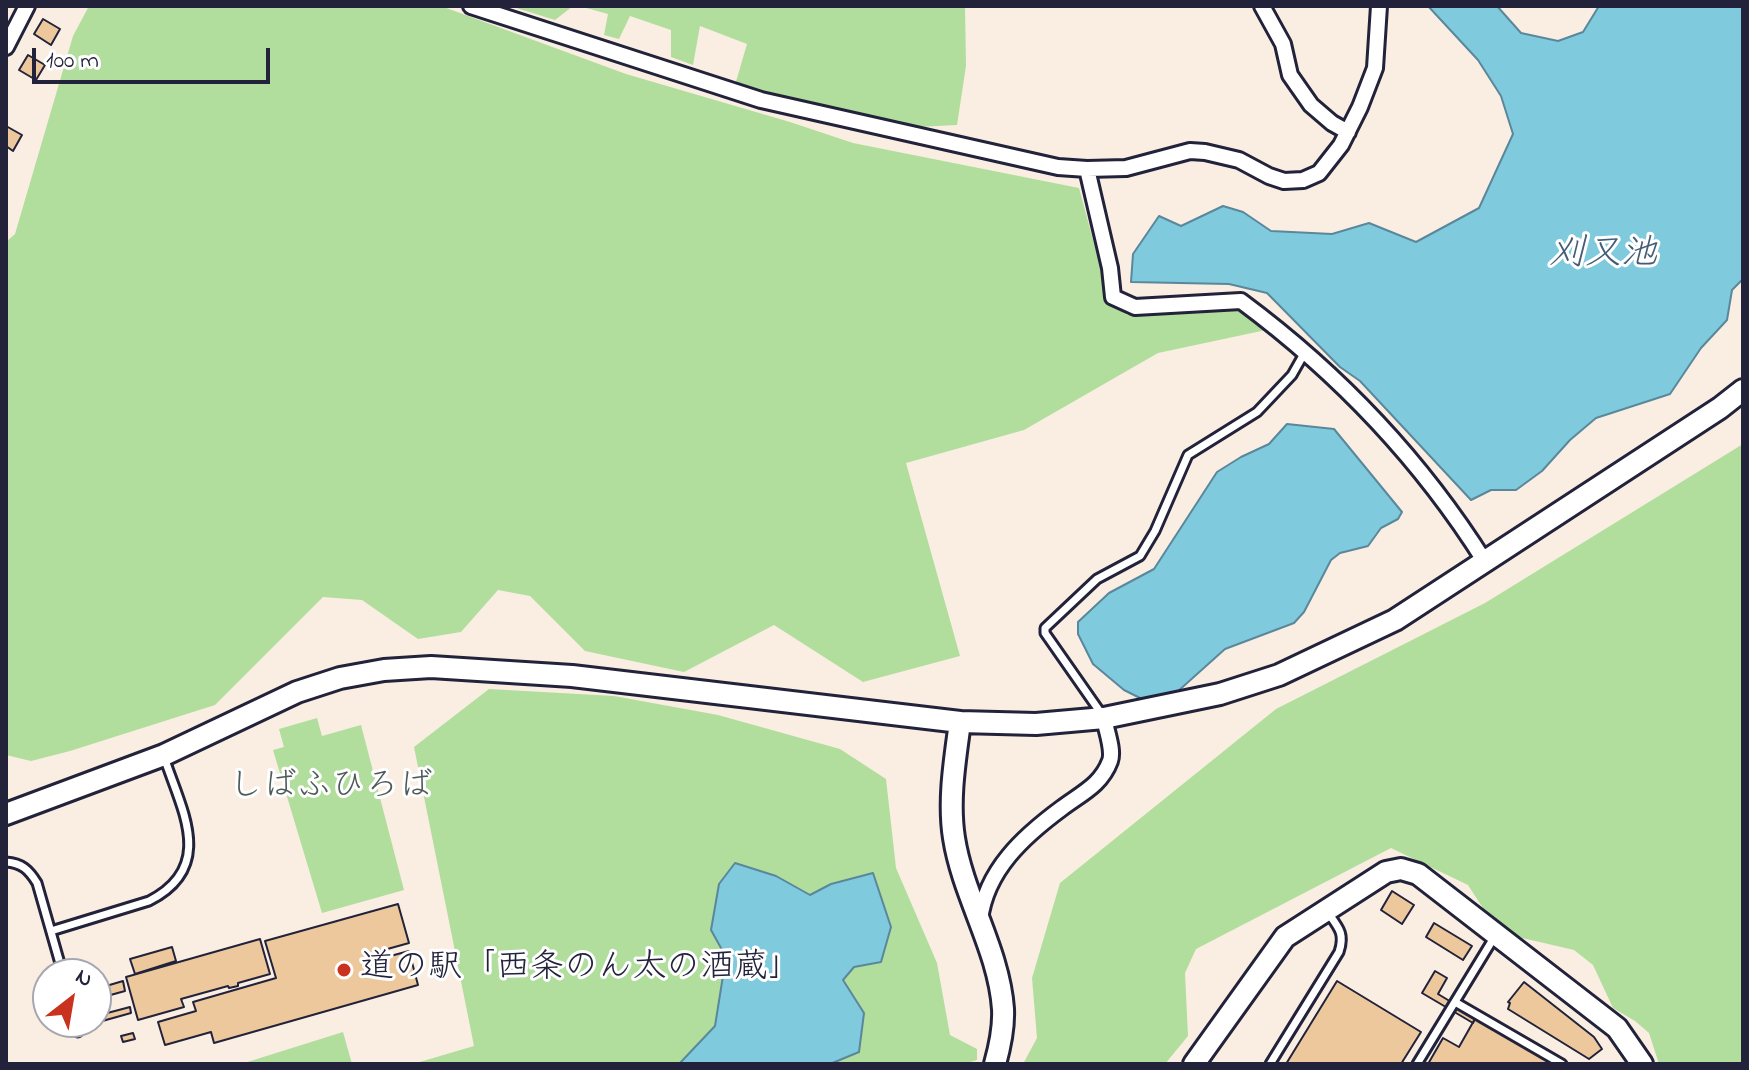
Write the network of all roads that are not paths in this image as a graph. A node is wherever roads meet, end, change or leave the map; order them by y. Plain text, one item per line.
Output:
1 (27, 6) edge
2 (471, 6) edge
3 (1262, 6) edge
4 (1379, 6) edge
5 (8, 38) edge
6 (1348, 132) junction
7 (1087, 169) junction
8 (1305, 352) junction
9 (1743, 390) edge
10 (1485, 562) junction
11 (1104, 718) junction
12 (960, 722) junction
13 (164, 755) junction
14 (6, 814) edge
15 (6, 862) edge
16 (1327, 911) junction
17 (979, 924) junction
18 (51, 931) junction
19 (1496, 934) junction
20 (59, 958) edge
21 (1455, 1002) junction
22 (995, 1064) edge
23 (1194, 1064) edge
24 (1270, 1064) edge
25 (1417, 1064) edge
26 (1562, 1064) edge
27 (1642, 1064) edge

1 - 5 street
2 - 7 street
3 - 6 street
4 - 6 street
6 - 7 street
7 - 8 street
8 - 10 street
8 - 11 lane
9 - 10 street
10 - 11 street
11 - 12 street
11 - 17 street
12 - 13 street
12 - 17 street
13 - 14 street
13 - 18 lane
15 - 18 lane
16 - 19 street
16 - 23 street
16 - 24 lane
17 - 22 street
18 - 20 lane
19 - 21 lane
19 - 27 street
21 - 25 lane
21 - 26 lane

